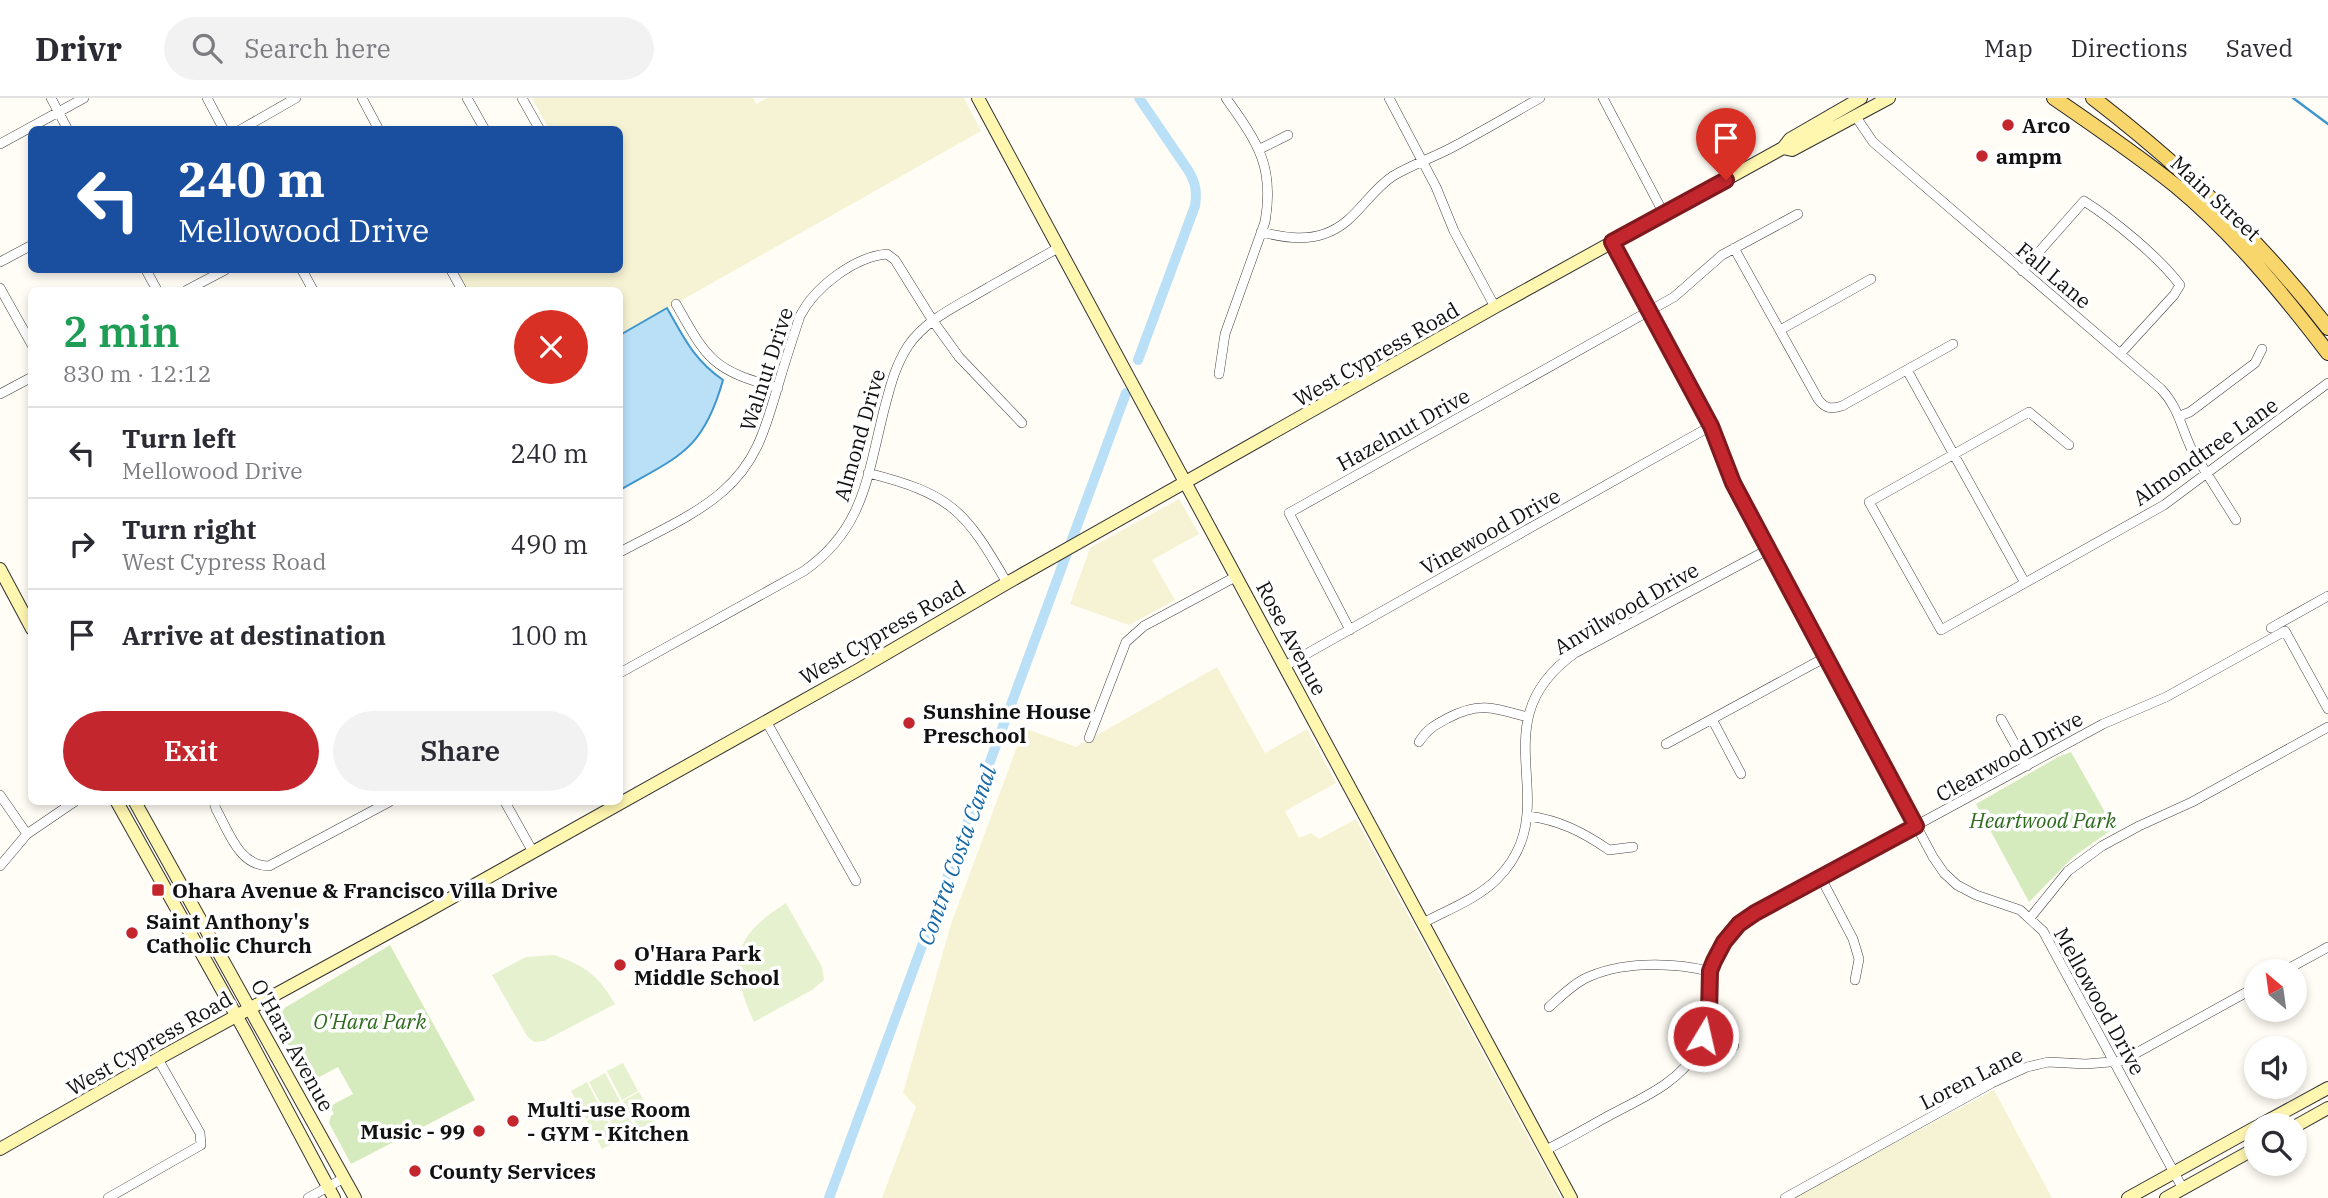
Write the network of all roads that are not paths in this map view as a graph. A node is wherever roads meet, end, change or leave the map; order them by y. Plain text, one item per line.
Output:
1 (51, 98) edge
2 (84, 98) edge
3 (207, 98) edge
4 (296, 98) edge
5 (362, 98) edge
6 (467, 98) edge
7 (522, 98) edge
8 (978, 98) edge
9 (1226, 98) edge
10 (1389, 98) edge
11 (1539, 98) edge
12 (1603, 98) edge
13 (1861, 98) edge
14 (1889, 98) edge
15 (2054, 98) edge
16 (2092, 98) edge
17 (59, 112) junction
18 (1856, 117) junction
19 (33, 126) edge
20 (66, 126) edge
21 (222, 126) edge
22 (247, 126) edge
23 (377, 126) edge
24 (483, 126) edge
25 (538, 126) edge
26 (28, 129) edge
27 (1288, 135) dead end
28 (0, 144) edge
29 (1783, 148) junction
30 (1260, 149) junction
31 (1423, 161) junction
32 (1664, 214) junction
33 (1798, 214) dead end
34 (1261, 232) junction
35 (1612, 242) junction
36 (28, 246) edge
37 (1058, 248) junction
38 (1734, 248) junction
39 (0, 262) edge
40 (2022, 271) junction
41 (219, 273) edge
42 (1871, 279) dead end
43 (193, 287) edge
44 (0, 288) edge
45 (676, 304) dead end
46 (1495, 307) junction
47 (1649, 311) junction
48 (933, 321) junction
49 (2328, 328) edge
50 (1780, 330) junction
51 (28, 338) edge
52 (1953, 344) dead end
53 (2262, 349) dead end
54 (2120, 354) junction
55 (2328, 354) edge
56 (1907, 370) junction
57 (1219, 374) dead end
58 (28, 379) edge
59 (2328, 383) edge
60 (778, 388) junction
61 (0, 394) edge
62 (2180, 416) junction
63 (1022, 423) dead end
64 (1711, 426) junction
65 (2069, 445) dead end
66 (1955, 454) junction
67 (868, 473) junction
68 (2208, 474) junction
69 (1186, 483) junction
70 (2236, 520) dead end
71 (1769, 549) junction
72 (623, 550) edge
73 (0, 569) edge
74 (1237, 576) junction
75 (1007, 583) junction
76 (2025, 583) junction
77 (2328, 596) edge
78 (28, 622) edge
79 (2271, 628) dead end
80 (1350, 630) junction
81 (1826, 657) junction
82 (1285, 666) junction
83 (623, 671) edge
84 (2328, 709) edge
85 (1527, 718) junction
86 (1712, 719) junction
87 (2001, 719) dead end
88 (766, 721) junction
89 (2328, 727) edge
90 (1089, 738) dead end
91 (1419, 742) dead end
92 (1666, 744) dead end
93 (2027, 766) junction
94 (1741, 774) dead end
95 (0, 795) edge
96 (623, 801) edge
97 (70, 805) edge
98 (119, 805) edge
99 (137, 805) edge
100 (215, 805) edge
101 (384, 805) edge
102 (507, 805) edge
103 (617, 805) edge
104 (1528, 816) junction
105 (1916, 826) junction
106 (27, 834) junction
107 (1633, 847) dead end
108 (533, 852) junction
109 (0, 866) edge
110 (1821, 878) junction
111 (856, 881) dead end
112 (2031, 918) junction
113 (1423, 923) junction
114 (2328, 947) edge
115 (2306, 959) edge
116 (1710, 971) junction
117 (1855, 980) dead end
118 (2244, 994) edge
119 (1549, 1007) dead end
120 (251, 1008) junction
121 (236, 1016) junction
122 (1703, 1036) junction
123 (1734, 1046) dead end
124 (158, 1059) junction
125 (2114, 1063) junction
126 (2328, 1088) edge
127 (2328, 1108) edge
128 (2282, 1113) edge
129 (2307, 1120) edge
130 (2244, 1134) edge
131 (0, 1149) edge
132 (1545, 1150) junction
133 (2244, 1156) edge
134 (2174, 1172) junction
135 (344, 1178) junction
136 (2183, 1189) junction
137 (331, 1192) edge
138 (108, 1198) edge
139 (308, 1198) edge
140 (354, 1198) edge
141 (1571, 1198) edge
142 (1785, 1198) edge
143 (2127, 1198) edge
144 (2166, 1198) edge

1 - 17 street
2 - 17 street
3 - 21 street
4 - 22 street
5 - 23 street
6 - 24 street
7 - 25 street
8 - 37 street, Rose Avenue
9 - 30 street
10 - 31 street
11 - 31 street
12 - 32 street
13 - 29 street, West Cypress Road
14 - 18 street, West Cypress Road
15 - 55 main road, Main Street
16 - 49 main road, Main Street
17 - 19 street
17 - 20 street
18 - 29 street, West Cypress Road
18 - 40 street, Fall Lane
26 - 28 street
27 - 30 street
29 - 32 street, West Cypress Road
30 - 34 street
31 - 34 street
31 - 46 street
32 - 35 street, West Cypress Road
33 - 38 street
34 - 57 street
35 - 46 street, West Cypress Road
35 - 47 street, Mellowood Drive
36 - 39 street
37 - 48 street, Almond Drive
37 - 69 street, Rose Avenue
38 - 47 street
38 - 50 street
40 - 54 street, Fall Lane
40 - 54 street
41 - 43 street
42 - 50 street
44 - 51 street
45 - 60 street
46 - 69 street, West Cypress Road
47 - 64 street, Mellowood Drive
47 - 80 street, Hazelnut Drive
48 - 60 street, Walnut Drive
48 - 63 street
48 - 67 street, Almond Drive
50 - 56 street
52 - 56 street
53 - 62 street
54 - 62 street, Fall Lane
56 - 66 street
58 - 61 street
59 - 68 street, Almondtree Lane
60 - 72 street, Walnut Drive
62 - 68 street, Fall Lane
64 - 71 street, Mellowood Drive
64 - 80 street, Vinewood Drive
65 - 66 street
66 - 76 street
66 - 76 street, Almondtree Lane
67 - 75 street
67 - 83 street, Almond Drive
68 - 70 street, Fall Lane
68 - 76 street, Almondtree Lane
69 - 74 street, Rose Avenue
69 - 75 street, West Cypress Road
71 - 81 street, Mellowood Drive
71 - 85 street, Anvilwood Drive
73 - 78 street
74 - 82 street, Rose Avenue
74 - 90 street
75 - 88 street, West Cypress Road
77 - 79 street
80 - 82 street, Vinewood Drive
81 - 86 street
81 - 105 street, Mellowood Drive
82 - 113 street, Rose Avenue
84 - 93 street, Clearwood Drive
85 - 91 street
85 - 104 street, Anvilwood Drive
86 - 92 street
86 - 94 street
87 - 93 street
88 - 96 street, West Cypress Road
88 - 111 street
89 - 112 street
93 - 105 street, Clearwood Drive
95 - 106 street
97 - 106 street
98 - 121 street, O'Hara Avenue
99 - 120 street, O'Hara Avenue
100 - 101 street
102 - 108 street
103 - 108 street, West Cypress Road
104 - 107 street
104 - 113 street, Anvilwood Drive
105 - 110 street, Clearwood Drive
105 - 112 street, Mellowood Drive
106 - 109 street
108 - 120 street, West Cypress Road
110 - 116 street, Clearwood Drive
110 - 117 street
112 - 125 street, Mellowood Drive
113 - 132 street, Rose Avenue
114 - 115 street
116 - 119 street
116 - 122 street, Clearwood Drive
118 - 125 street, Loren Lane
120 - 121 street, West Cypress Road
120 - 135 street, O'Hara Avenue
121 - 124 street, West Cypress Road
121 - 137 street, O'Hara Avenue
122 - 123 street
122 - 132 street, Clearwood Drive
124 - 131 street, West Cypress Road
124 - 138 street
125 - 134 street, Mellowood Drive
125 - 142 street, Loren Lane
126 - 128 street
127 - 129 street
130 - 134 street
132 - 141 street, Rose Avenue
133 - 136 street
134 - 136 street, Mellowood Drive
134 - 143 street
135 - 137 street
135 - 140 street, O'Hara Avenue
136 - 144 street
137 - 139 street

